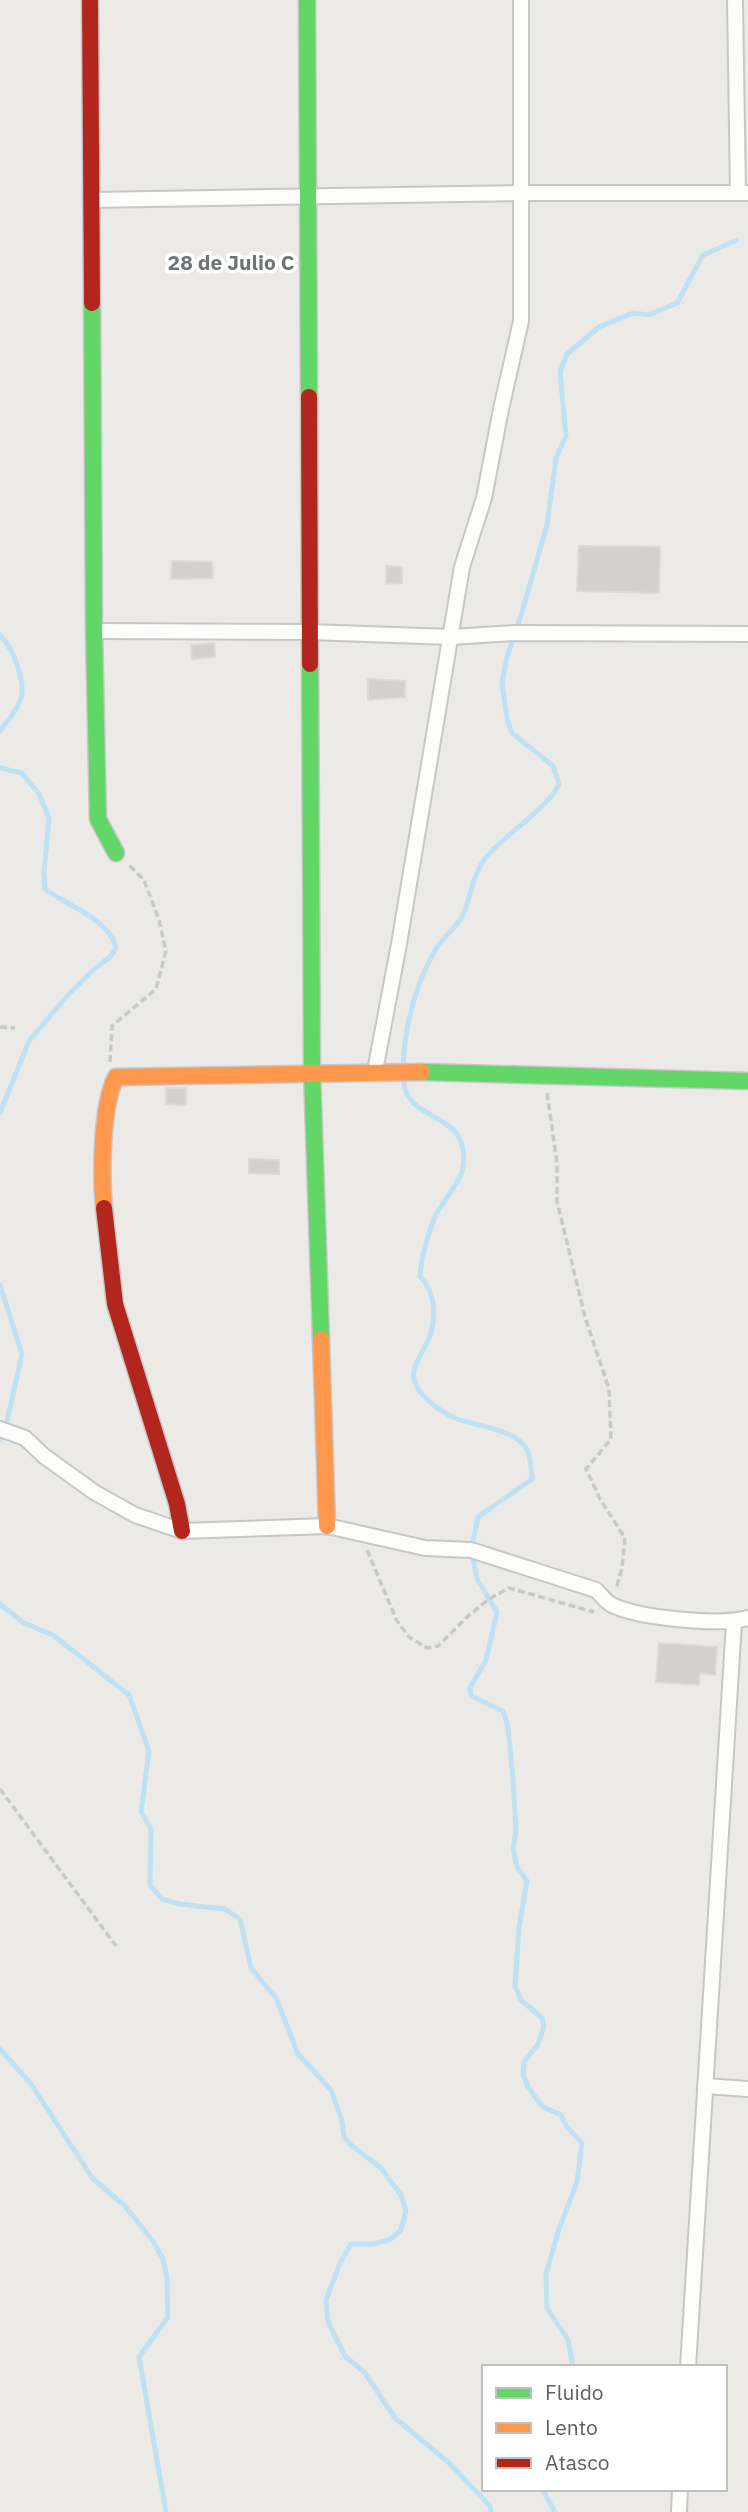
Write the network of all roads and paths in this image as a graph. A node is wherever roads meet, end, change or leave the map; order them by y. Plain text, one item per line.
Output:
1 (90, 0) edge
2 (307, 0) edge
3 (521, 0) edge
4 (735, 0) edge
5 (521, 193) junction
6 (743, 193) edge
7 (308, 197) junction
8 (91, 200) junction
9 (94, 631) junction
10 (309, 632) junction
11 (748, 634) edge
12 (451, 637) junction
13 (116, 853) joint
14 (0, 1027) edge
15 (15, 1028) dead end
16 (374, 1071) junction
17 (313, 1072) junction
18 (545, 1075) junction
19 (116, 1077) junction
20 (748, 1081) edge
21 (0, 1429) edge
22 (327, 1526) junction
23 (182, 1531) junction
24 (365, 1535) junction
25 (612, 1605) junction
26 (741, 1620) edge
27 (0, 1789) edge
28 (116, 1946) dead end
29 (705, 2086) junction
30 (748, 2089) edge
31 (688, 2365) edge
32 (680, 2491) edge
33 (679, 2512) edge

1 - 8 street
2 - 7 street
3 - 5 street
4 - 6 street
5 - 6 street
5 - 7 street
5 - 12 street
7 - 8 street
7 - 10 street
8 - 9 street
9 - 10 street
9 - 13 street
10 - 12 street
10 - 17 street
11 - 12 street
12 - 16 street
13 - 19 path
14 - 15 path
16 - 17 street
16 - 18 street
17 - 19 street
17 - 22 street
18 - 20 street
18 - 25 path
19 - 23 street
21 - 23 street
22 - 23 street
22 - 24 street
24 - 25 street
24 - 25 path
25 - 26 street
26 - 29 street
27 - 28 path
29 - 30 street
29 - 31 street
32 - 33 street

